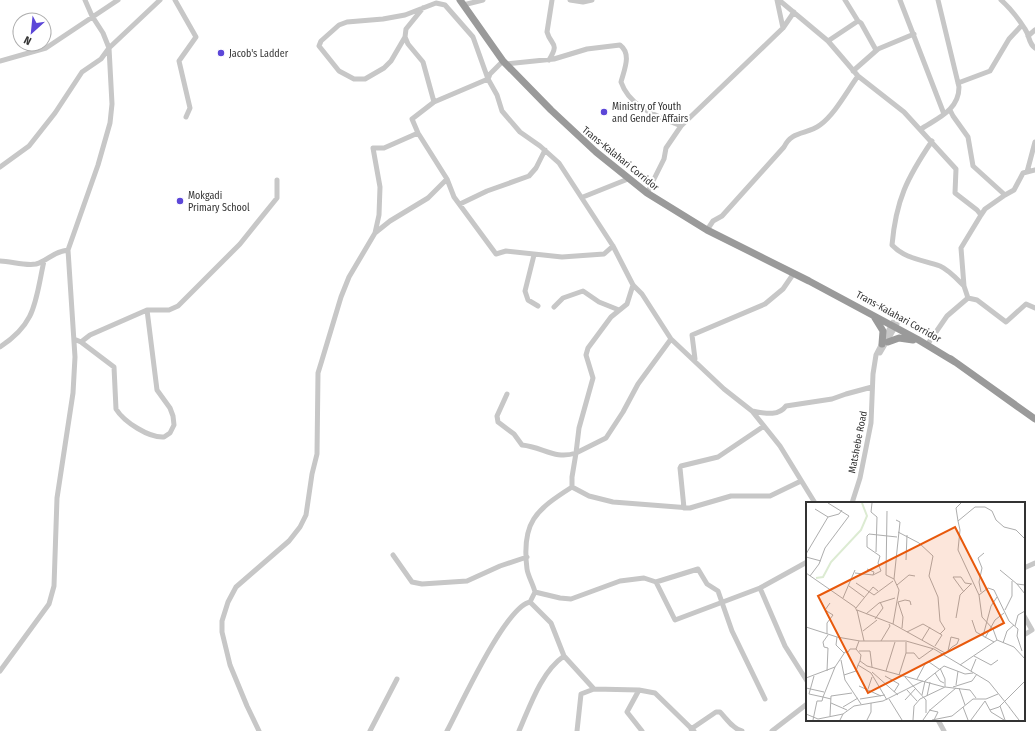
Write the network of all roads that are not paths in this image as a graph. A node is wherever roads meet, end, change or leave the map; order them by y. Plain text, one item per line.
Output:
1 (85, 0) edge
2 (118, 0) edge
3 (160, 0) edge
4 (175, 0) edge
5 (483, 0) edge
6 (552, 0) edge
7 (570, 0) edge
8 (592, 0) edge
9 (778, 0) edge
10 (845, 0) edge
11 (900, 0) edge
12 (938, 0) edge
13 (1001, 0) edge
14 (461, 2) edge
15 (423, 8) junction
16 (794, 12) junction
17 (92, 16) junction
18 (858, 21) junction
19 (1022, 25) junction
20 (783, 28) junction
21 (1035, 30) edge
22 (914, 34) junction
23 (1028, 36) junction
24 (405, 37) junction
25 (828, 41) junction
26 (109, 48) junction
27 (1035, 48) edge
28 (876, 50) junction
29 (549, 60) junction
30 (0, 61) edge
31 (505, 62) junction
32 (853, 71) junction
33 (858, 76) junction
34 (488, 79) junction
35 (958, 83) junction
36 (434, 102) junction
37 (950, 110) junction
38 (944, 114) junction
39 (186, 117) dead end
40 (681, 126) junction
41 (921, 129) junction
42 (418, 132) junction
43 (932, 141) junction
44 (1035, 142) edge
45 (545, 150) junction
46 (0, 167) edge
47 (1035, 170) edge
48 (1027, 172) junction
49 (628, 178) junction
50 (447, 179) junction
51 (277, 180) dead end
52 (647, 194) junction
53 (1004, 195) junction
54 (583, 197) junction
55 (460, 204) junction
56 (980, 215) junction
57 (707, 230) junction
58 (375, 233) junction
59 (613, 246) junction
60 (68, 250) junction
61 (534, 255) junction
62 (0, 261) edge
63 (44, 261) junction
64 (794, 273) junction
65 (810, 281) junction
66 (633, 285) junction
67 (964, 286) junction
68 (968, 298) junction
69 (538, 306) dead end
70 (554, 308) dead end
71 (1035, 308) edge
72 (147, 310) junction
73 (620, 310) junction
74 (874, 317) junction
75 (894, 325) junction
76 (74, 339) junction
77 (671, 339) junction
78 (81, 342) junction
79 (885, 343) junction
80 (928, 343) junction
81 (0, 347) edge
82 (876, 358) junction
83 (695, 359) junction
84 (872, 387) junction
85 (507, 394) dead end
86 (752, 412) junction
87 (1035, 419) edge
88 (871, 423) junction
89 (764, 426) junction
90 (576, 453) junction
91 (801, 481) junction
92 (572, 487) junction
93 (814, 502) edge
94 (852, 502) edge
95 (684, 508) junction
96 (393, 555) dead end
97 (527, 557) junction
98 (806, 563) edge
99 (1035, 563) edge
100 (1025, 568) edge
101 (656, 582) junction
102 (760, 588) junction
103 (535, 592) junction
104 (530, 602) junction
105 (721, 603) junction
106 (1025, 618) edge
107 (1025, 634) edge
108 (564, 656) junction
109 (0, 671) edge
110 (397, 678) dead end
111 (806, 679) edge
112 (594, 689) junction
113 (639, 690) junction
114 (765, 699) dead end
115 (806, 705) edge
116 (939, 721) edge
117 (692, 730) edge
118 (259, 731) edge
119 (370, 731) edge
120 (447, 731) edge
121 (518, 731) edge
122 (577, 731) edge
123 (642, 731) edge
124 (742, 731) edge
125 (772, 731) edge
126 (944, 731) edge

1 - 17 street
2 - 17 street
3 - 26 street
4 - 39 street
5 - 14 street
6 - 29 street
7 - 8 street
9 - 16 street
9 - 20 street
10 - 18 street
11 - 22 street
12 - 35 street
13 - 19 street
14 - 31 highway, Trans-Kalahari Corridor
15 - 24 street
15 - 24 street
15 - 34 street
16 - 20 street
16 - 25 street
17 - 26 street
17 - 30 street
18 - 25 street
18 - 28 street
19 - 23 street
19 - 35 street
20 - 40 street
21 - 23 street
22 - 28 street
22 - 38 street
23 - 27 street
24 - 36 street
25 - 32 street
26 - 46 street
26 - 60 street
28 - 32 street
29 - 31 street
29 - 40 street
31 - 34 street
31 - 49 highway, Trans-Kalahari Corridor
32 - 33 street
33 - 41 street
33 - 57 street
34 - 36 street
34 - 45 street
35 - 37 street
36 - 42 street
37 - 38 street
37 - 53 street
38 - 41 street
40 - 52 street
41 - 43 street
42 - 50 street
42 - 58 street
43 - 56 street
43 - 67 street
44 - 48 street
45 - 54 street
45 - 55 street
47 - 48 street
48 - 53 street
49 - 52 highway, Trans-Kalahari Corridor
49 - 54 street
50 - 55 street
50 - 58 street
51 - 72 street
52 - 57 highway, Trans-Kalahari Corridor
53 - 56 street
54 - 59 street
55 - 61 street
56 - 67 street
57 - 64 highway, Trans-Kalahari Corridor
58 - 118 street
59 - 61 street
59 - 66 street
60 - 63 street
60 - 76 street
61 - 69 street
62 - 63 street
63 - 81 street
64 - 65 highway, Trans-Kalahari Corridor
64 - 83 street
65 - 74 highway, Trans-Kalahari Corridor
65 - 75 highway, Trans-Kalahari Corridor
66 - 73 street
66 - 77 street
67 - 68 street
68 - 71 street
68 - 80 street
70 - 73 street
72 - 78 street
72 - 78 street
73 - 90 street
74 - 75 highway, Trans-Kalahari Corridor
74 - 79 highway
75 - 79 street
75 - 80 highway, Trans-Kalahari Corridor
76 - 78 street
76 - 109 street
77 - 83 street
77 - 90 street
79 - 80 highway
79 - 82 street
80 - 87 highway, Trans-Kalahari Corridor
82 - 84 street
82 - 88 street, Matshebe Road
83 - 86 street
84 - 86 street
84 - 88 street
85 - 90 street
86 - 89 street
88 - 94 street
89 - 91 street
89 - 95 street
90 - 92 street
91 - 93 street
91 - 95 street
92 - 95 street
92 - 97 street
96 - 97 street
97 - 103 street
98 - 102 street
99 - 100 street
101 - 103 street
101 - 105 street
101 - 105 street
102 - 105 street
102 - 111 street
103 - 104 street
104 - 108 street
104 - 120 street
105 - 114 street
106 - 107 street
108 - 112 street
108 - 121 street
110 - 119 street
112 - 113 street
112 - 122 street
113 - 117 street
113 - 123 street
115 - 125 street
116 - 126 street
117 - 124 street

